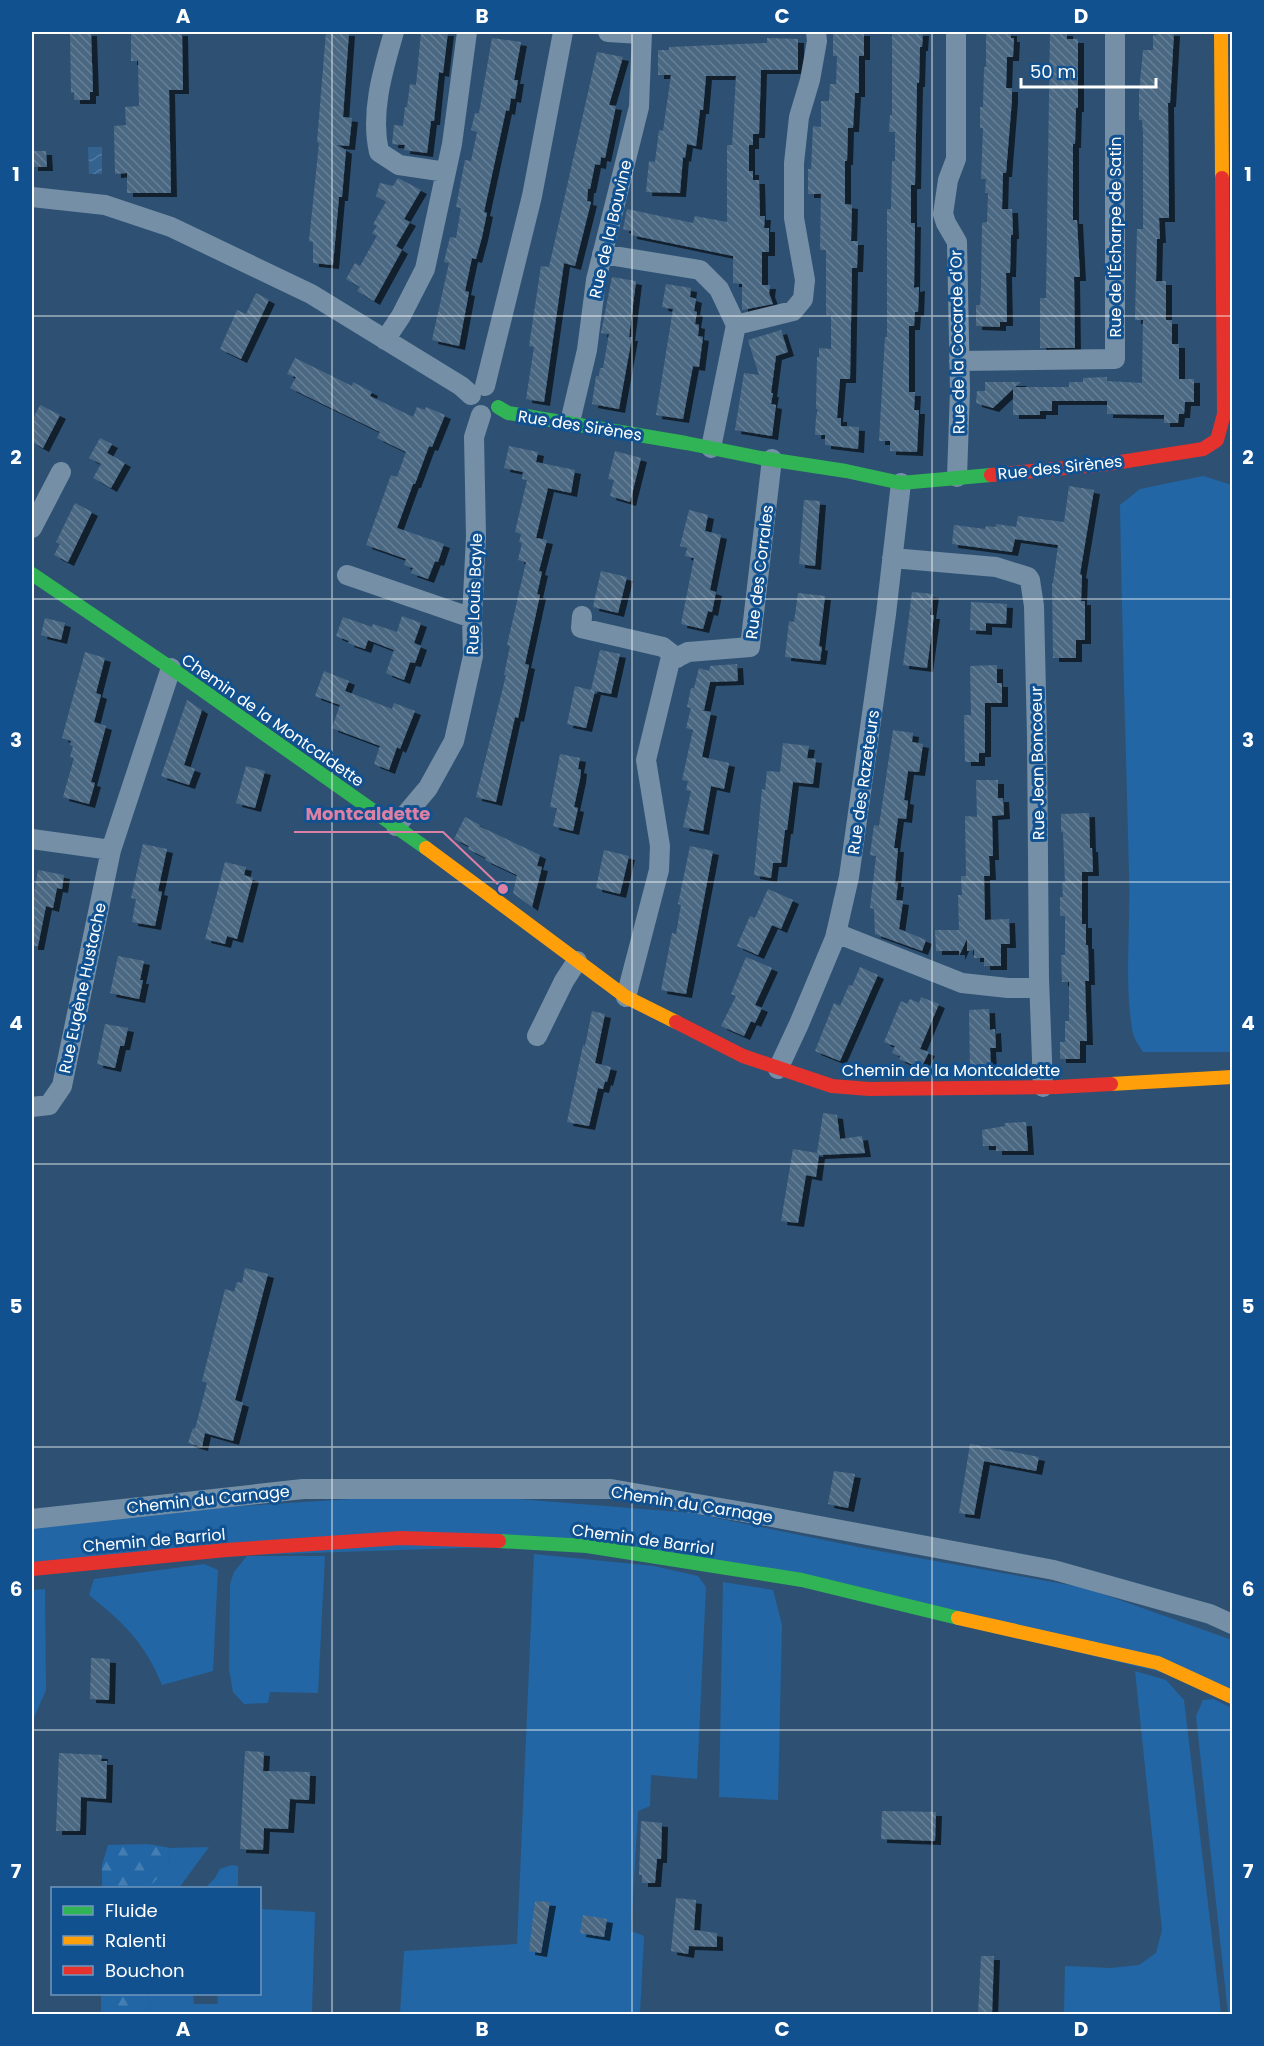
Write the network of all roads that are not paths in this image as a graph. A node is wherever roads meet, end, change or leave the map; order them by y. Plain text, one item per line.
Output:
1 (394, 32) edge
2 (467, 32) edge
3 (563, 32) edge
4 (608, 32) edge
5 (816, 32) edge
6 (956, 32) edge
7 (1116, 32) edge
8 (1221, 32) edge
9 (642, 33) edge
10 (446, 172) junction
11 (32, 197) edge
12 (602, 254) junction
13 (736, 325) junction
14 (386, 340) junction
15 (959, 361) junction
16 (478, 390) junction
17 (490, 411) junction
18 (570, 422) junction
19 (711, 448) junction
20 (772, 459) junction
21 (61, 472) dead end
22 (957, 477) junction
23 (901, 483) junction
24 (32, 528) edge
25 (892, 558) junction
26 (32, 573) edge
27 (347, 575) dead end
28 (582, 616) dead end
29 (472, 618) junction
30 (677, 658) junction
31 (171, 668) junction
32 (396, 826) junction
33 (32, 838) edge
34 (111, 850) junction
35 (836, 933) junction
36 (577, 961) junction
37 (1039, 988) junction
38 (626, 997) junction
39 (537, 1036) dead end
40 (778, 1069) junction
41 (1233, 1077) edge
42 (1043, 1087) junction
43 (32, 1107) edge
44 (32, 1519) edge
45 (32, 1569) edge
46 (1233, 1624) edge
47 (1233, 1697) edge

1 - 10 street
2 - 10 street
3 - 16 street
4 - 9 street
5 - 13 street
6 - 15 street, Rue de la Cocarde d'Or
7 - 15 street, Rue de l'Écharpe de Satin
8 - 22 street, Rue des Sirènes
9 - 12 street, Rue de la Bouvine
10 - 14 street
11 - 14 street
12 - 13 street
12 - 18 street, Rue de la Bouvine
13 - 19 street
14 - 16 street
15 - 22 street, Rue de la Cocarde d'Or
16 - 17 street
16 - 17 street
17 - 18 street, Rue des Sirènes
17 - 29 street, Rue Louis Bayle
18 - 19 street, Rue des Sirènes
19 - 20 street, Rue des Sirènes
20 - 23 street, Rue des Sirènes
20 - 30 street, Rue des Corrales
21 - 24 street
22 - 23 street, Rue des Sirènes
23 - 25 street, Rue des Razeteurs
25 - 35 street, Rue des Razeteurs
25 - 37 street, Rue Jean Boncoeur
26 - 31 street, Chemin de la Montcaldette
27 - 29 street
28 - 30 street
29 - 32 street, Rue Louis Bayle
30 - 38 street
31 - 32 street, Chemin de la Montcaldette
31 - 34 street, Rue Eugène Hustache
32 - 36 street, Chemin de la Montcaldette
33 - 34 street
34 - 43 street, Rue Eugène Hustache
35 - 37 street
35 - 40 street, Rue des Razeteurs
36 - 38 street, Chemin de la Montcaldette
36 - 39 street
37 - 42 street, Rue Jean Boncoeur
38 - 40 street, Chemin de la Montcaldette
40 - 42 street, Chemin de la Montcaldette
41 - 42 street, Chemin de la Montcaldette
44 - 46 street, Chemin du Carnage
45 - 47 street, Chemin de Barriol

